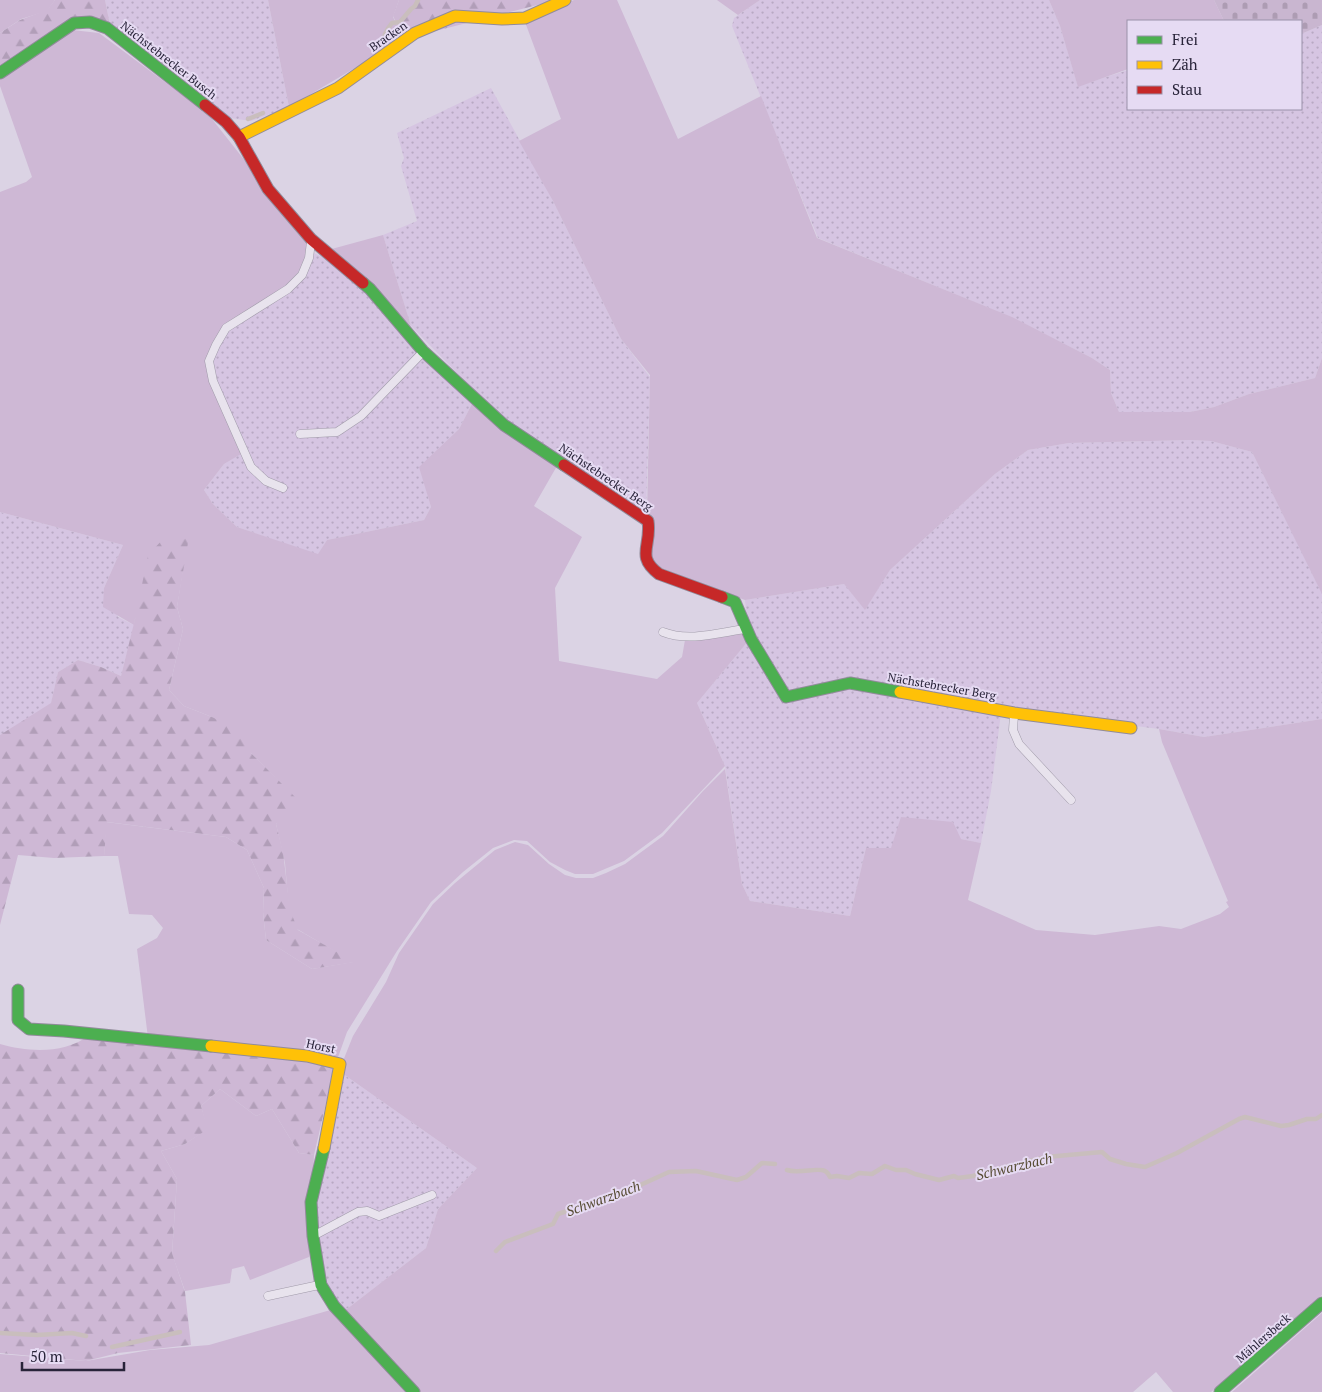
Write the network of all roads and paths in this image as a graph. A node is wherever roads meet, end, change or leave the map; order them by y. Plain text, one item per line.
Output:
1 (565, 0) edge
2 (0, 73) edge
3 (239, 137) junction
4 (311, 239) junction
5 (423, 351) junction
6 (300, 434) dead end
7 (283, 488) dead end
8 (747, 629) junction
9 (663, 632) dead end
10 (1014, 713) junction
11 (1130, 728) dead end
12 (1071, 800) dead end
13 (18, 990) dead end
14 (432, 1195) dead end
15 (313, 1236) junction
16 (321, 1285) junction
17 (268, 1296) dead end
18 (1322, 1303) edge
19 (414, 1392) edge
20 (1220, 1392) edge

1 - 3 street, Bracken
2 - 3 street, Nächstebrecker Busch
3 - 4 street, Nächstebrecker Berg
4 - 5 street, Nächstebrecker Berg
4 - 7 lane
5 - 6 lane
5 - 8 street, Nächstebrecker Berg
8 - 9 lane
8 - 10 street, Nächstebrecker Berg
10 - 11 street, Nächstebrecker Berg
10 - 12 lane
13 - 15 street, Horst
14 - 15 lane
15 - 16 street, Horst
16 - 17 lane
16 - 19 street, Horst
18 - 20 street, Mählersbeck

